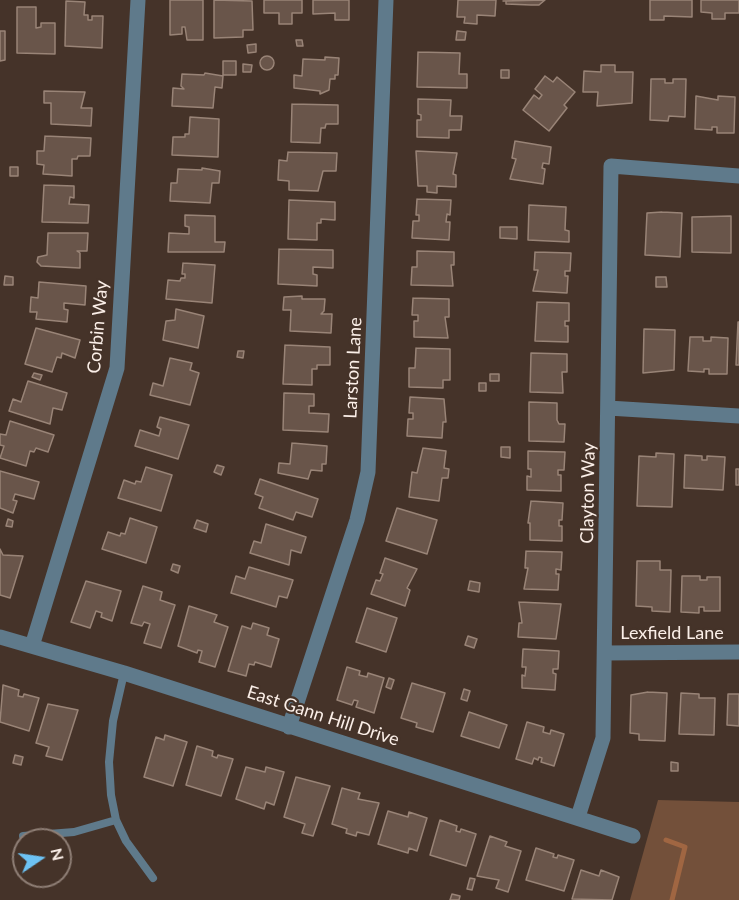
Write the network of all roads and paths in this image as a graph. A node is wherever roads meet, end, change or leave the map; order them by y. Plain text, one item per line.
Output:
1 (138, 0) edge
2 (386, 0) edge
3 (739, 176) edge
4 (608, 408) junction
5 (739, 416) edge
6 (0, 637) edge
7 (32, 646) junction
8 (739, 652) edge
9 (605, 653) junction
10 (124, 673) junction
11 (290, 727) junction
12 (578, 817) junction
13 (116, 820) junction
14 (72, 832) edge
15 (633, 836) dead end
16 (153, 878) dead end

1 - 7 street, Corbin Way
2 - 11 street, Larston Lane
3 - 4 street, Clayton Way
4 - 5 street
4 - 9 street, Clayton Way
6 - 7 street, East Gann Hill Drive
7 - 10 street, East Gann Hill Drive
8 - 9 street, Lexfield Lane
9 - 12 street, Clayton Way
10 - 11 street, East Gann Hill Drive
10 - 13 lane
11 - 12 street, East Gann Hill Drive
12 - 15 street, East Gann Hill Drive
13 - 14 lane
13 - 16 lane

